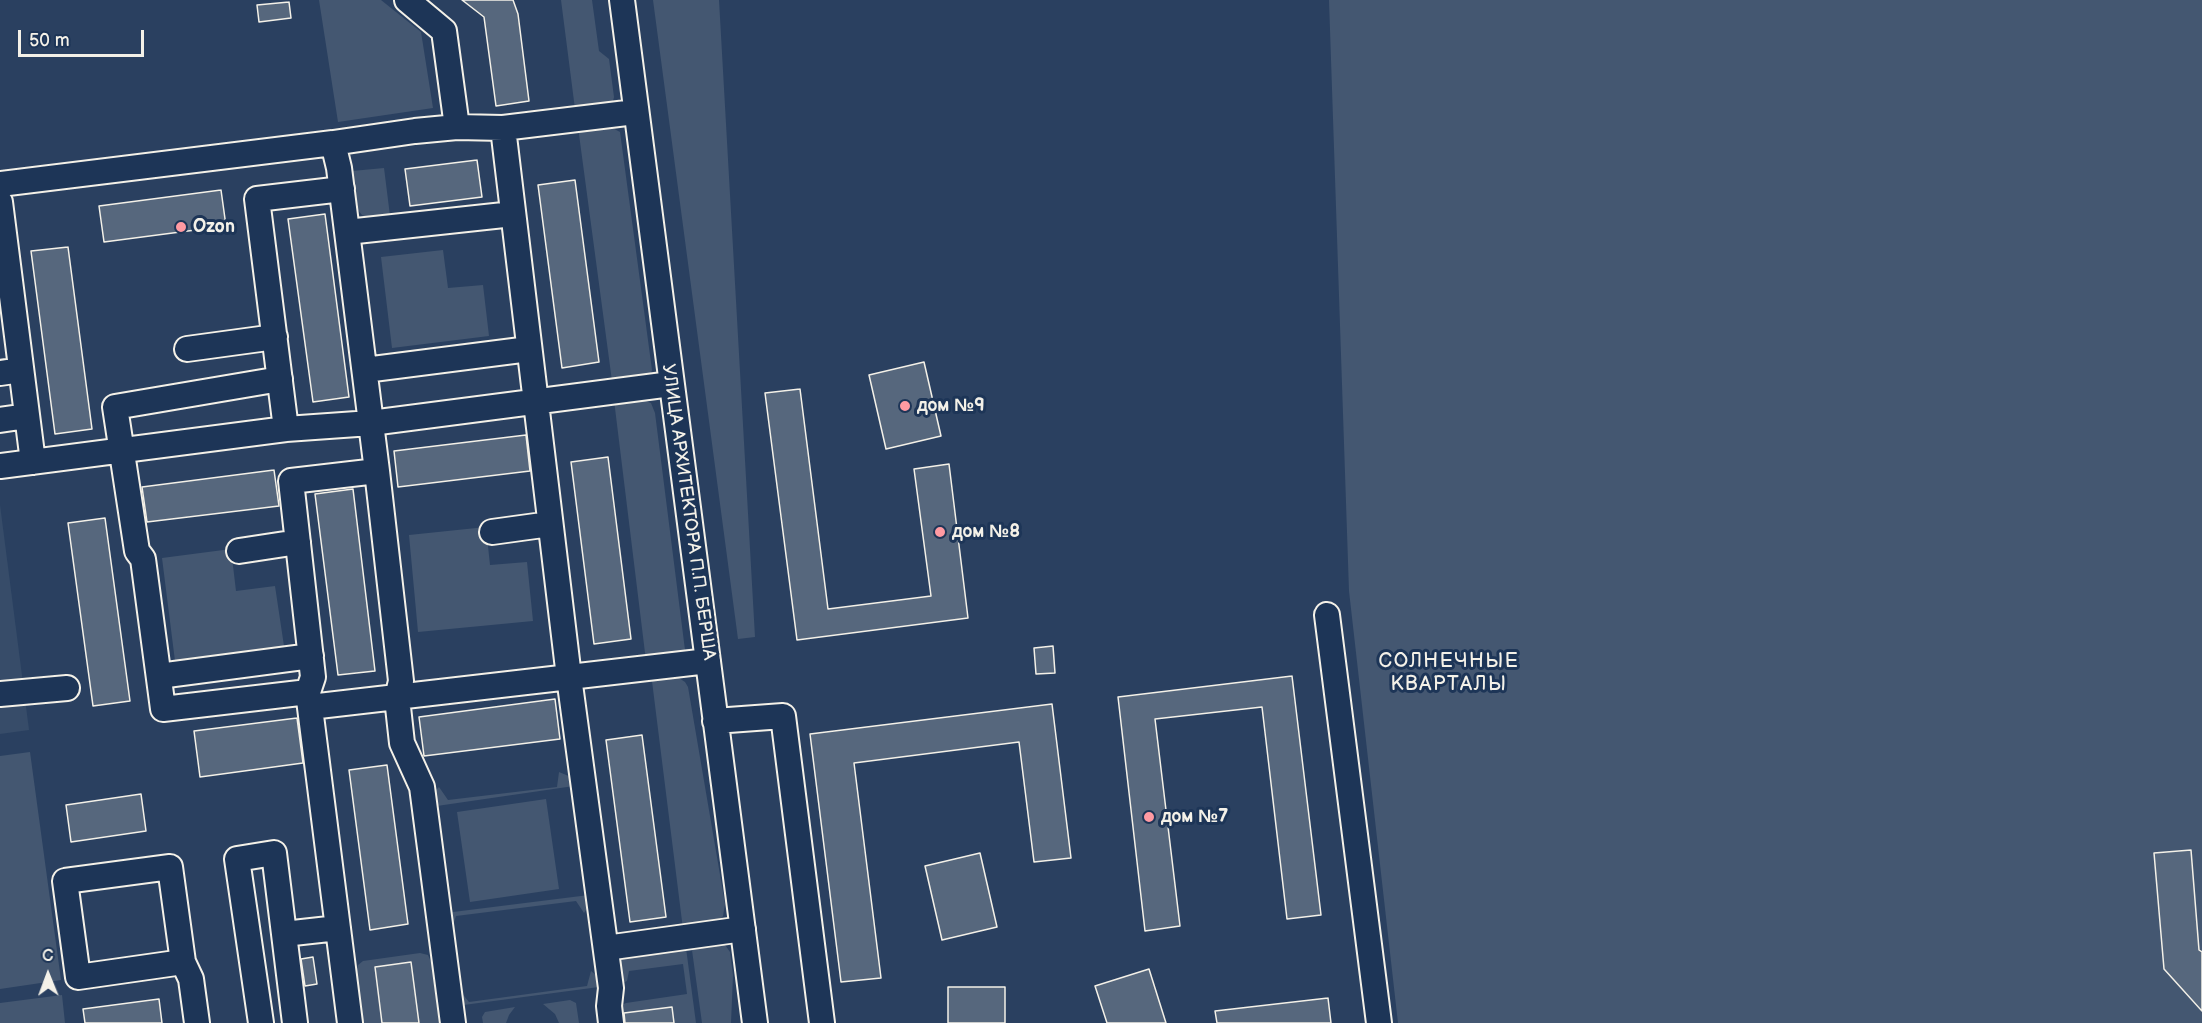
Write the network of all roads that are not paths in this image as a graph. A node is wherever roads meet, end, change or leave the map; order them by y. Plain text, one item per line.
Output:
1 (407, 0) edge
2 (622, 0) edge
3 (635, 112) junction
4 (457, 127) junction
5 (503, 128) junction
6 (333, 143) junction
7 (0, 184) edge
8 (342, 189) junction
9 (0, 202) edge
10 (513, 214) junction
11 (347, 232) junction
12 (275, 337) junction
13 (187, 349) dead end
14 (529, 349) junction
15 (365, 370) junction
16 (11, 371) edge
17 (280, 379) junction
18 (671, 384) junction
19 (536, 403) junction
20 (27, 416) junction
21 (0, 420) edge
22 (371, 423) junction
23 (286, 429) junction
24 (122, 451) junction
25 (33, 462) junction
26 (0, 466) edge
27 (377, 471) junction
28 (550, 524) junction
29 (492, 532) dead end
30 (298, 542) junction
31 (239, 551) dead end
32 (1327, 615) dead end
33 (310, 656) junction
34 (708, 661) junction
35 (159, 676) junction
36 (569, 677) junction
37 (67, 688) dead end
38 (0, 694) edge
39 (397, 698) junction
40 (309, 699) junction
41 (715, 721) junction
42 (338, 928) junction
43 (743, 929) junction
44 (284, 934) junction
45 (606, 948) junction
46 (183, 962) junction
47 (197, 1023) edge
48 (261, 1023) edge
49 (295, 1023) edge
50 (350, 1023) edge
51 (453, 1023) edge
52 (611, 1023) edge
53 (755, 1023) edge
54 (822, 1023) edge
55 (1379, 1023) edge

1 - 4 street
2 - 3 street, УЛИЦА АРХИТЕКТОРА П.П. БЕРША
3 - 5 street
3 - 18 street, УЛИЦА АРХИТЕКТОРА П.П. БЕРША
4 - 5 street
4 - 6 street
5 - 10 street
6 - 7 street
6 - 8 street
8 - 11 street
8 - 12 street
9 - 16 street
10 - 11 street
10 - 14 street
11 - 15 street
12 - 13 street
12 - 17 street
14 - 15 street
14 - 19 street
15 - 22 street
16 - 20 street
17 - 23 street
17 - 24 street
18 - 19 street
18 - 34 street, УЛИЦА АРХИТЕКТОРА П.П. БЕРША
19 - 22 street
19 - 28 street
20 - 21 street
20 - 25 street
22 - 23 street
22 - 27 street
23 - 24 street
24 - 25 street
24 - 35 street
25 - 26 street
27 - 30 street
27 - 39 street
28 - 29 street
28 - 36 street
30 - 31 street
30 - 33 street
32 - 55 street
33 - 35 street
33 - 40 street
34 - 36 street
34 - 41 street, УЛИЦА АРХИТЕКТОРА П.П. БЕРША
35 - 40 street
36 - 39 street
36 - 45 street
37 - 38 street
39 - 40 street
39 - 51 street
40 - 42 street
41 - 43 street, УЛИЦА АРХИТЕКТОРА П.П. БЕРША
41 - 54 street
42 - 44 street
42 - 50 street
43 - 45 street
43 - 53 street, УЛИЦА АРХИТЕКТОРА П.П. БЕРША
44 - 48 street
44 - 49 street
45 - 52 street
46 - 46 street
46 - 47 street

